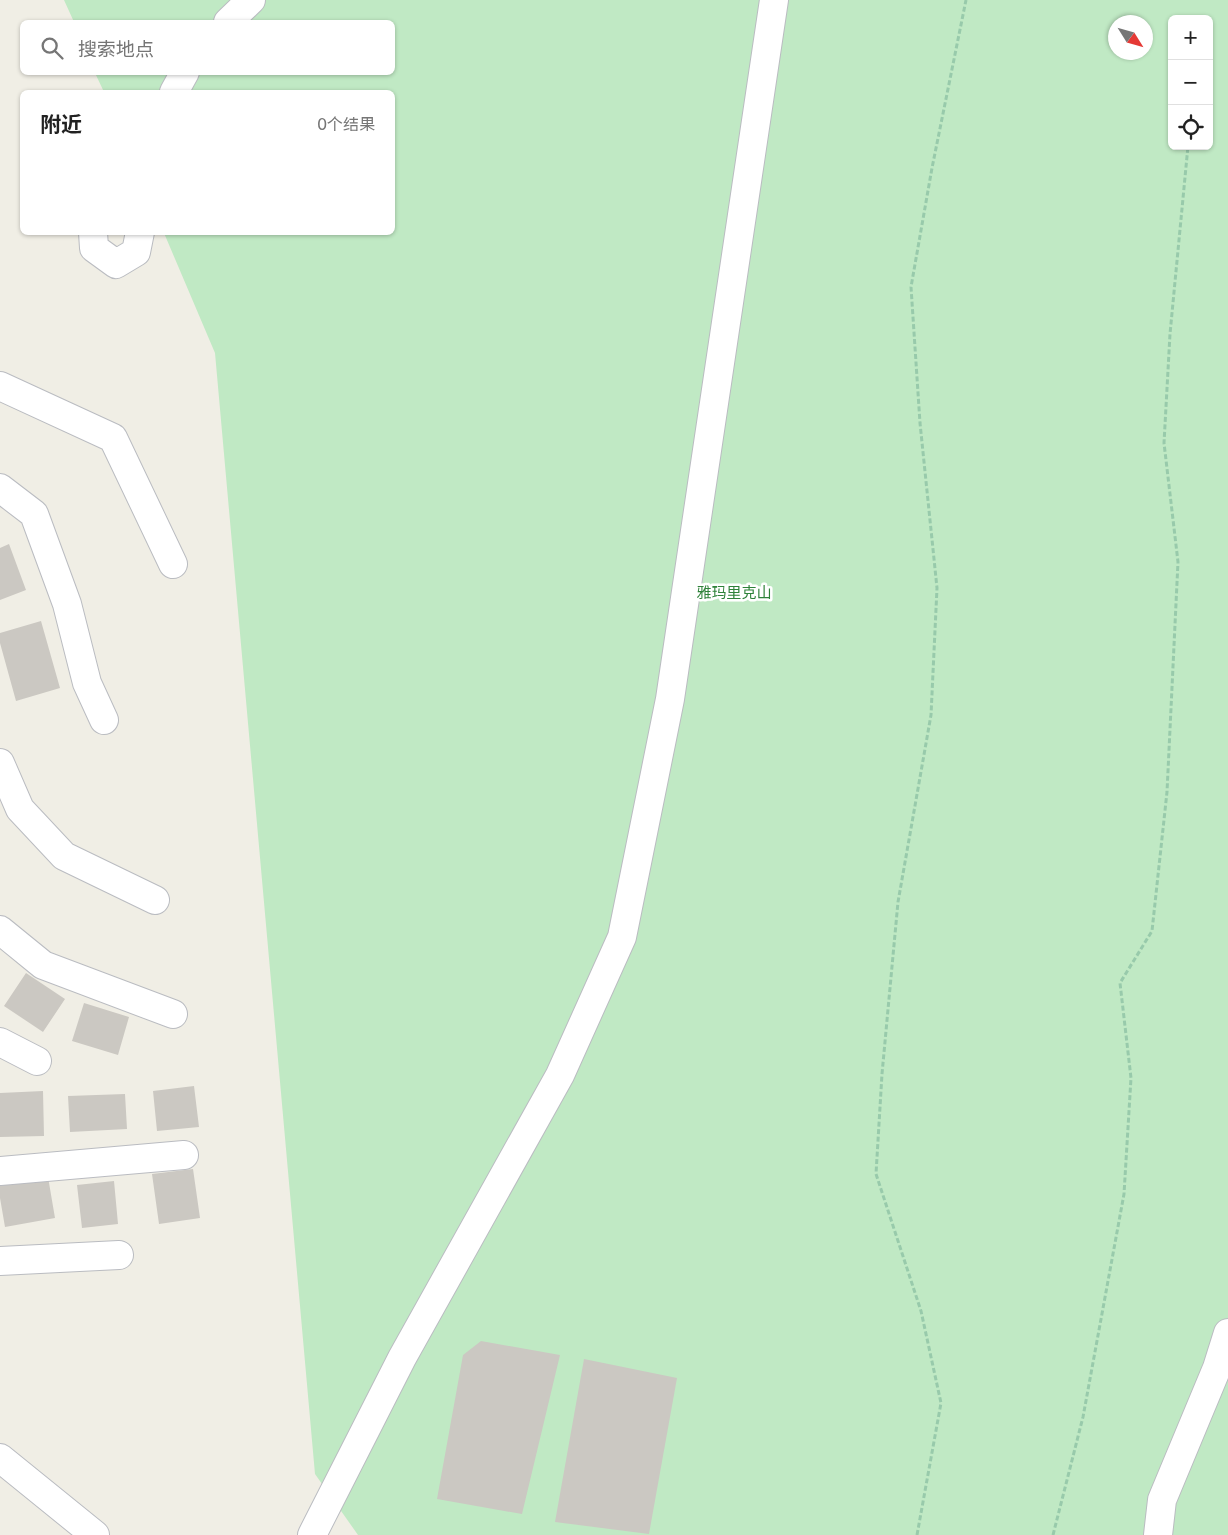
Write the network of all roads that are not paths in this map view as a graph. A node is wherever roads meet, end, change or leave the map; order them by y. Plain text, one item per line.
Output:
1 (251, 0) edge
2 (774, 0) edge
3 (230, 20) edge
4 (183, 75) edge
5 (175, 90) edge
6 (93, 235) edge
7 (139, 235) edge
8 (0, 386) edge
9 (0, 488) edge
10 (173, 564) dead end
11 (104, 720) dead end
12 (0, 763) edge
13 (155, 900) dead end
14 (0, 930) edge
15 (173, 1014) dead end
16 (0, 1042) edge
17 (37, 1061) dead end
18 (184, 1155) dead end
19 (0, 1170) edge
20 (119, 1255) dead end
21 (0, 1261) edge
22 (1228, 1333) edge
23 (0, 1458) edge
24 (95, 1535) edge
25 (312, 1535) edge
26 (1158, 1535) edge

1 - 3 street
2 - 25 street
4 - 5 street
6 - 7 street
8 - 10 street
9 - 11 street
12 - 13 street
14 - 15 street
16 - 17 street
18 - 19 street
20 - 21 street
22 - 26 street
23 - 24 street

